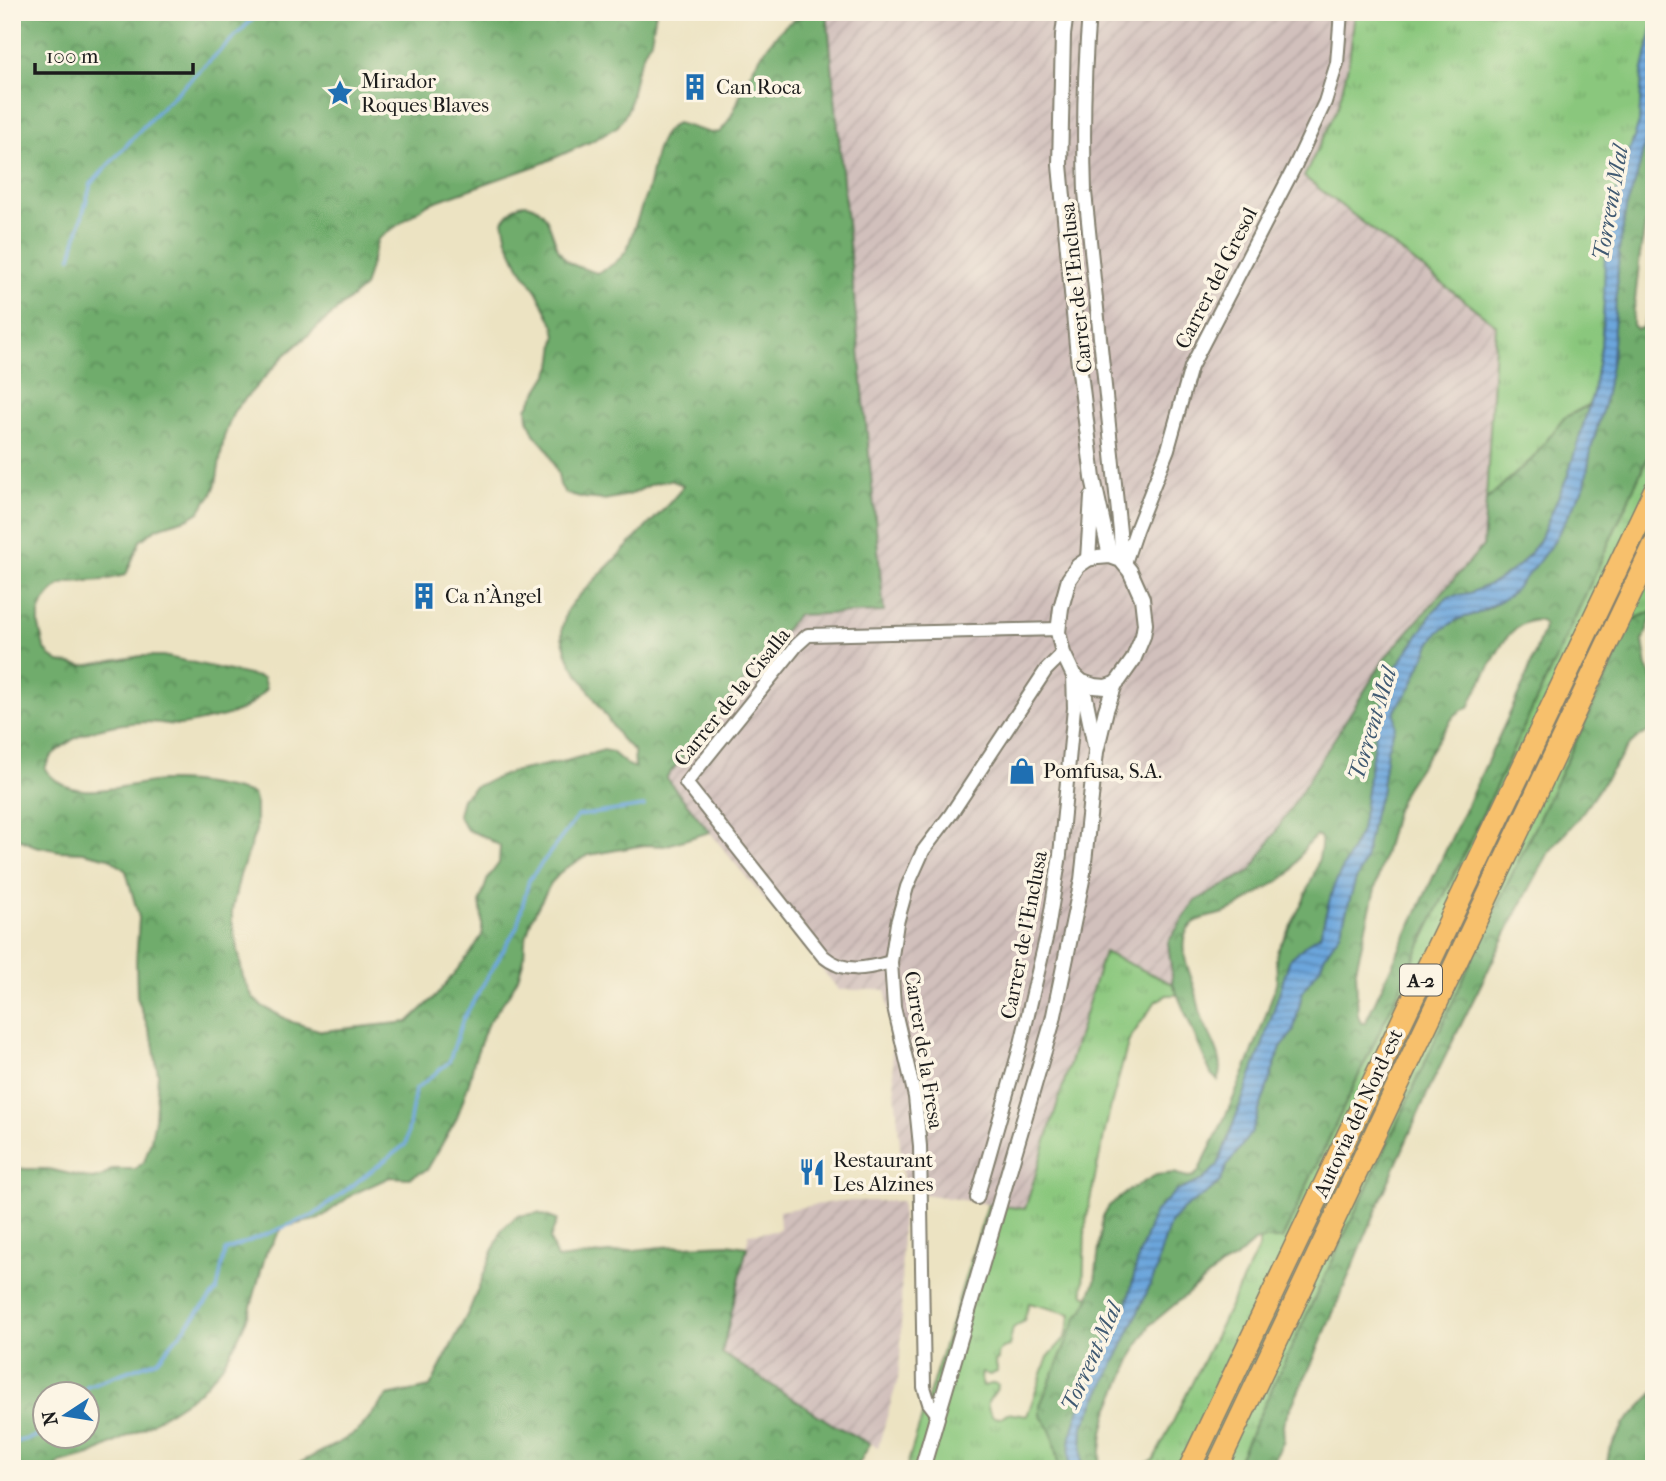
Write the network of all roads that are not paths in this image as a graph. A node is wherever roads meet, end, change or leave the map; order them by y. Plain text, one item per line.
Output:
1 (1066, 12) edge
2 (1089, 12) edge
3 (1341, 12) edge
4 (1093, 478) junction
5 (1654, 491) edge
6 (1654, 545) edge
7 (1088, 559) junction
8 (1118, 560) junction
9 (1058, 629) junction
10 (1063, 653) junction
11 (1078, 678) junction
12 (1115, 684) junction
13 (1096, 752) junction
14 (891, 962) junction
15 (977, 1198) dead end
16 (938, 1415) junction
17 (922, 1469) edge
18 (1189, 1469) edge
19 (1216, 1469) edge

1 - 4 street
2 - 8 street, Carrer de l'Enclusa
3 - 8 street, Carrer del Gresol
4 - 7 street
4 - 8 street
5 - 18 highway, Autovia del Nord-est / A-2
6 - 19 highway, Autovia del Nord-est / A-2
7 - 8 street
7 - 9 street
8 - 12 street
9 - 10 street
9 - 14 street, Carrer de la Cisalla
10 - 11 street
10 - 14 street, Carrer de la Fresa
11 - 12 street
11 - 13 street
11 - 15 street, Carrer de l'Enclusa
12 - 13 street
13 - 16 street
14 - 16 street, Carrer de la Fresa
16 - 17 street

